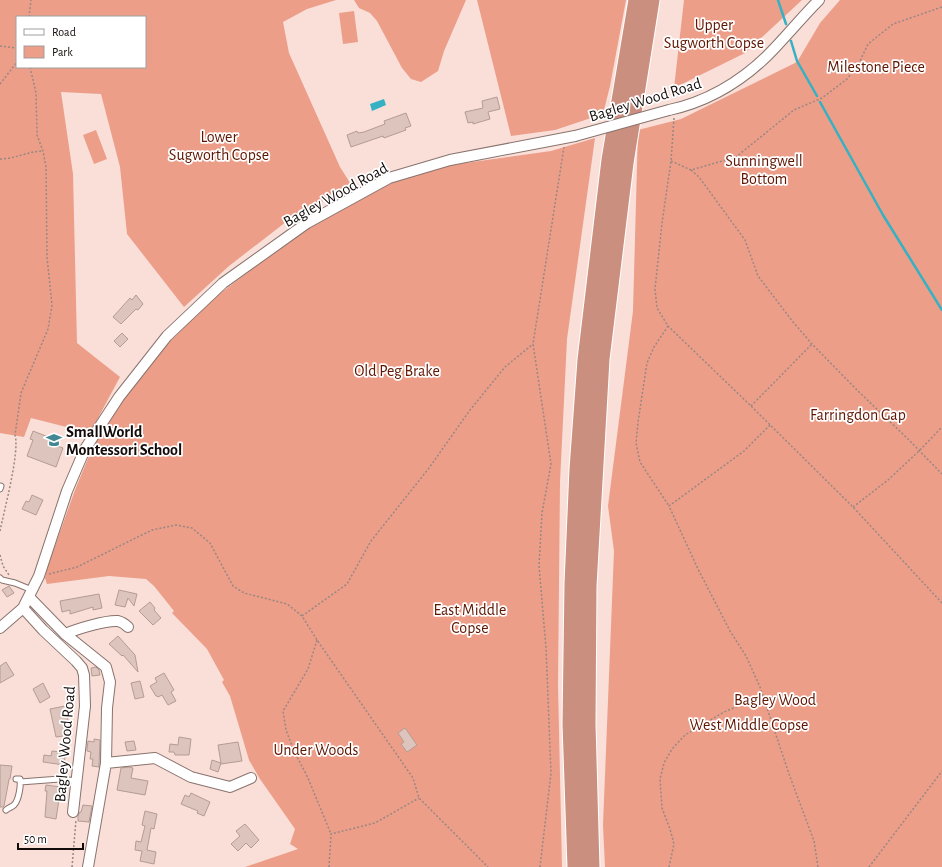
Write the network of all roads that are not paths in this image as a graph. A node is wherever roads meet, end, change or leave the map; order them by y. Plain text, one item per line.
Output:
1 (637, 0) edge
2 (652, 0) edge
3 (819, 0) edge
4 (0, 578) edge
5 (30, 593) junction
6 (23, 608) junction
7 (127, 624) dead end
8 (0, 628) edge
9 (66, 634) junction
10 (106, 763) junction
11 (251, 778) dead end
12 (16, 779) dead end
13 (77, 781) junction
14 (20, 782) junction
15 (6, 810) dead end
16 (73, 812) road end
17 (88, 867) edge
18 (576, 867) edge
19 (591, 867) edge

1 - 18 highway
2 - 19 highway
3 - 5 street, Bagley Wood Road, bridge
4 - 5 lane
5 - 6 street, Bagley Wood Road
5 - 9 street
6 - 8 street
6 - 13 street, Bagley Wood Road
7 - 9 street
9 - 10 street
10 - 11 street
10 - 17 street
12 - 14 lane
13 - 14 lane
13 - 16 street, Bagley Wood Road
14 - 15 lane

